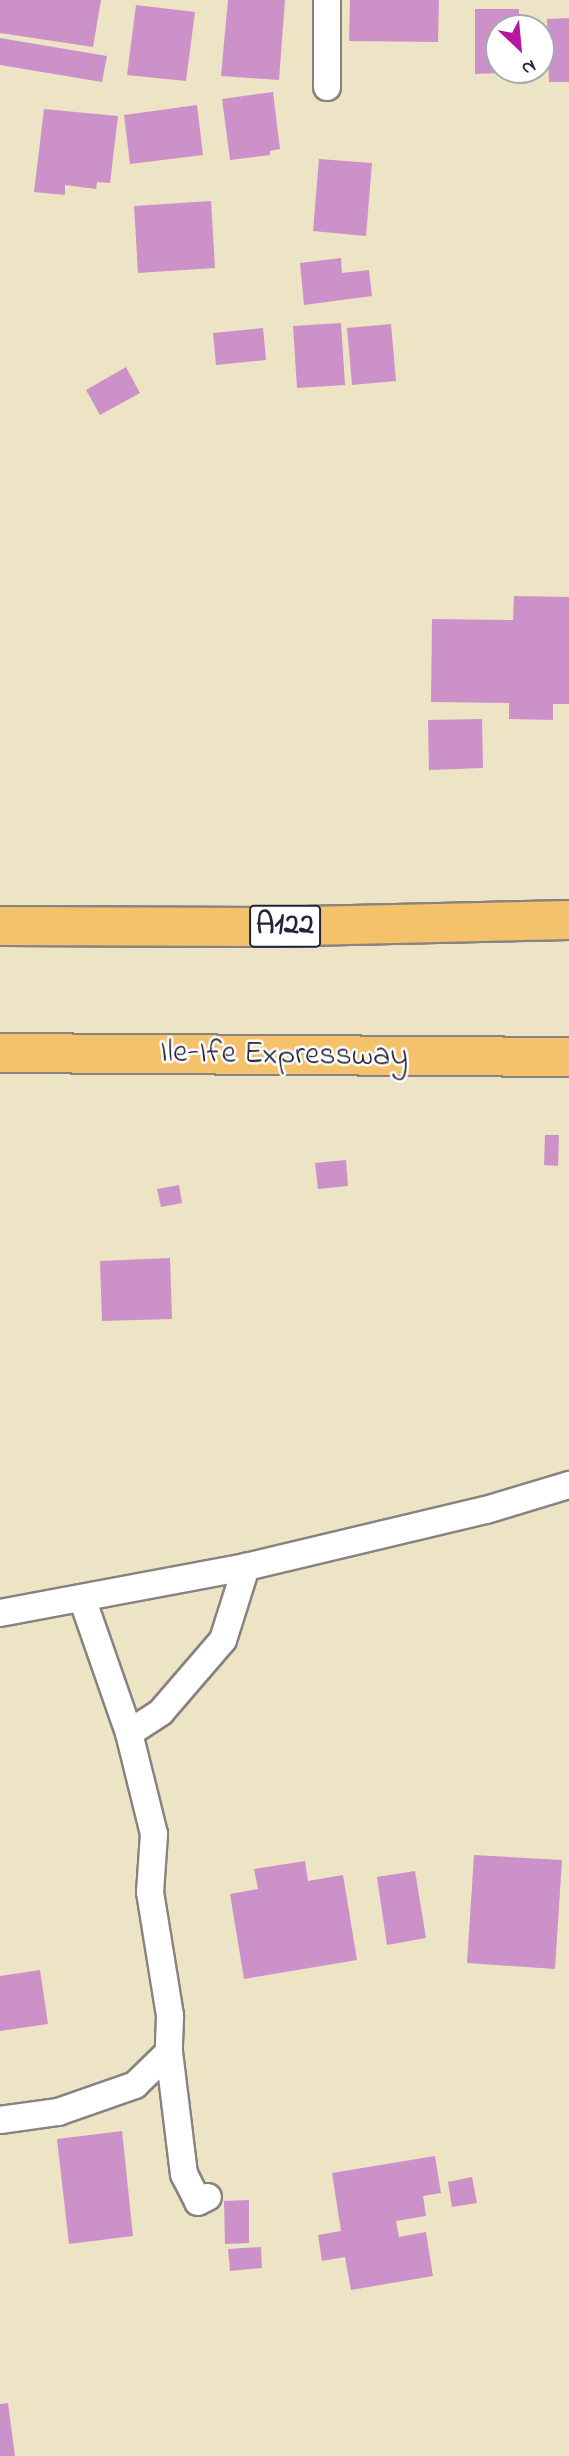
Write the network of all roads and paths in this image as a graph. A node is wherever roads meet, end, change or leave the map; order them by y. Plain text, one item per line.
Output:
1 (327, 0) edge
2 (327, 86) dead end
3 (569, 920) edge
4 (0, 926) edge
5 (0, 1053) edge
6 (569, 1057) edge
7 (569, 1485) edge
8 (246, 1567) junction
9 (82, 1598) junction
10 (0, 1614) edge
11 (129, 1733) junction
12 (169, 2052) junction
13 (0, 2120) edge
14 (208, 2197) dead end

1 - 2 street
3 - 4 highway, A122
5 - 6 highway, Ile-Ife Expressway
7 - 8 street
8 - 9 street
8 - 11 street
9 - 10 street
9 - 11 street
11 - 12 street
12 - 13 street
12 - 14 street

